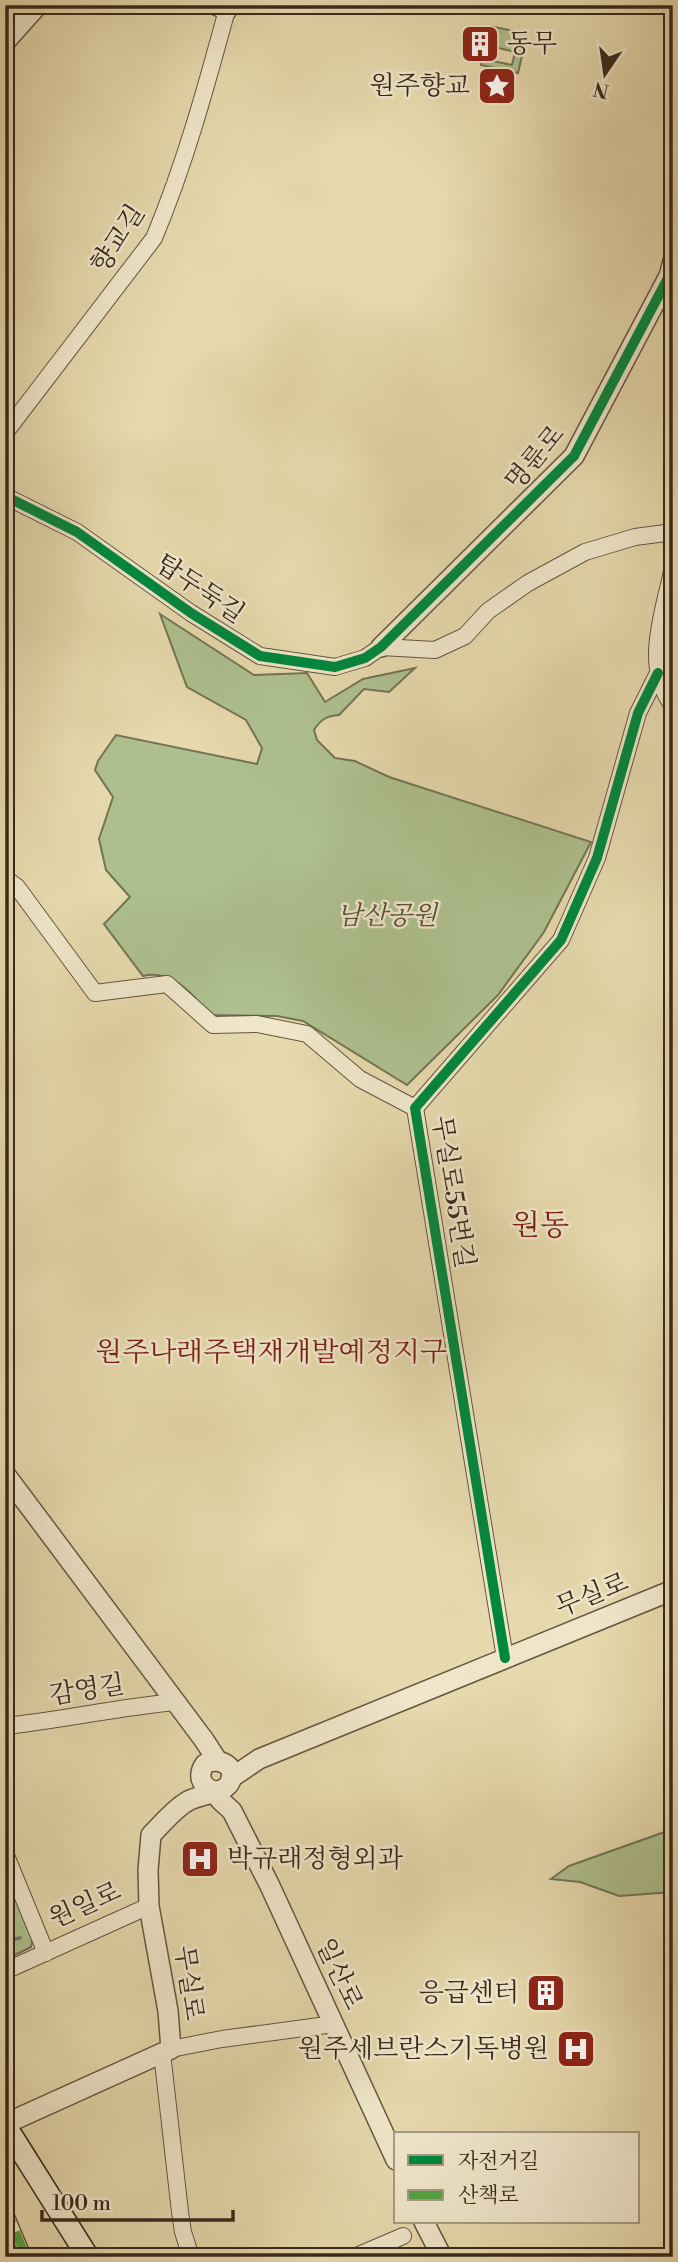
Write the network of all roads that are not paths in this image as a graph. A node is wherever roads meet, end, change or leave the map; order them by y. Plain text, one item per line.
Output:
1 (12, 5) edge
2 (38, 5) edge
3 (225, 7) edge
4 (5, 13) edge
5 (5, 42) edge
6 (671, 271) edge
7 (5, 433) edge
8 (5, 496) edge
9 (673, 532) edge
10 (673, 567) edge
11 (381, 647) junction
12 (658, 673) junction
13 (673, 706) edge
14 (5, 878) edge
15 (415, 1108) junction
16 (5, 1474) edge
17 (673, 1590) edge
18 (505, 1658) junction
19 (176, 1702) junction
20 (5, 1726) edge
21 (217, 1776) junction
22 (5, 1853) edge
23 (149, 1906) junction
24 (46, 1953) junction
25 (5, 1971) edge
26 (334, 2024) junction
27 (167, 2051) junction
28 (5, 2124) edge
29 (394, 2156) edge
30 (5, 2207) edge
31 (425, 2224) edge
32 (403, 2236) dead end
33 (23, 2254) edge
34 (88, 2257) edge
35 (191, 2257) edge
36 (354, 2257) edge
37 (442, 2257) edge

1 - 4 street
2 - 5 street
3 - 7 street, 향교길
6 - 11 street, 명륜로
8 - 11 street, 탑두둑길
9 - 11 street, 탑두둑길
10 - 12 street
12 - 13 street
12 - 15 street, 무실로55번길
14 - 15 street
15 - 18 street, 무실로55번길
16 - 19 street
17 - 18 street, 무실로
18 - 21 street, 무실로
19 - 20 street, 감영길
19 - 21 street, 일산로
21 - 23 street, 무실로
21 - 26 street, 일산로
22 - 24 street
23 - 24 street, 원일로
23 - 27 street, 무실로
24 - 25 street, 원일로
26 - 27 street
26 - 29 street, 일산로
27 - 28 street, 무실로
27 - 35 street
28 - 34 main road
30 - 33 street
31 - 37 street
32 - 36 street

